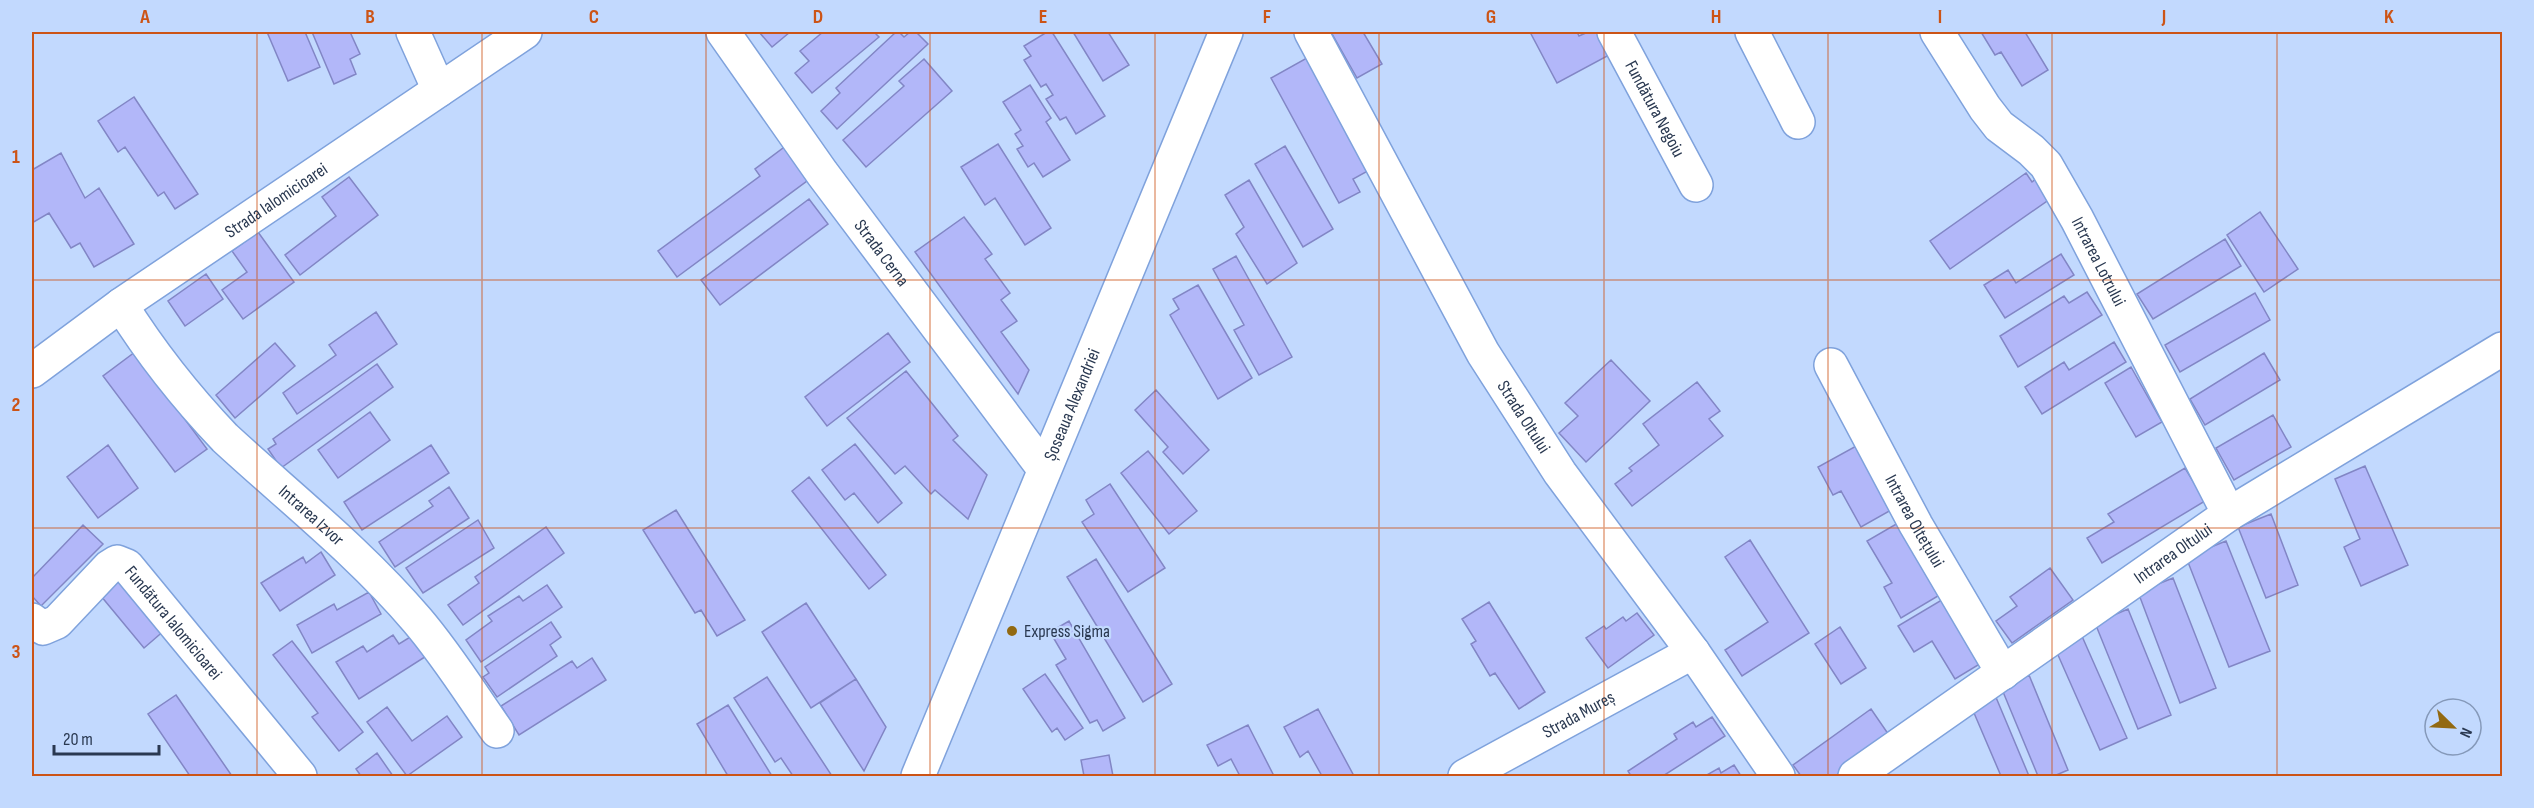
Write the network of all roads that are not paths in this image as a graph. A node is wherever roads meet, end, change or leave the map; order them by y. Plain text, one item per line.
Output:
1 (413, 32) edge
2 (525, 32) edge
3 (723, 32) edge
4 (1226, 32) edge
5 (1311, 32) edge
6 (1614, 32) edge
7 (1752, 32) edge
8 (1937, 32) edge
9 (439, 90) junction
10 (1798, 122) dead end
11 (1696, 185) dead end
12 (121, 305) junction
13 (2502, 349) edge
14 (1831, 365) dead end
15 (32, 368) edge
16 (1044, 469) junction
17 (2229, 514) junction
18 (32, 620) edge
19 (1693, 652) junction
20 (2003, 673) junction
21 (497, 731) dead end
22 (300, 777) edge
23 (918, 777) edge
24 (1465, 777) edge
25 (1778, 777) edge
26 (1855, 777) edge

1 - 9 street
2 - 9 street, Strada Ialomicioarei
3 - 16 street, Strada Cerna
4 - 16 street, Șoseaua Alexandriei
5 - 19 street, Strada Oltului
6 - 11 street, Fundătura Negoiu
7 - 10 street
8 - 17 street, Intrarea Lotrului
9 - 12 street, Strada Ialomicioarei
12 - 15 street, Strada Ialomicioarei
12 - 21 street, Intrarea Izvor
13 - 17 street, Intrarea Oltului
14 - 20 street, Intrarea Oltețului
16 - 23 street, Șoseaua Alexandriei
17 - 20 street, Intrarea Oltului
18 - 22 street, Fundătura Ialomicioarei
19 - 24 street, Strada Mureș
19 - 25 street, Strada Oltului
20 - 26 street, Intrarea Oltului

